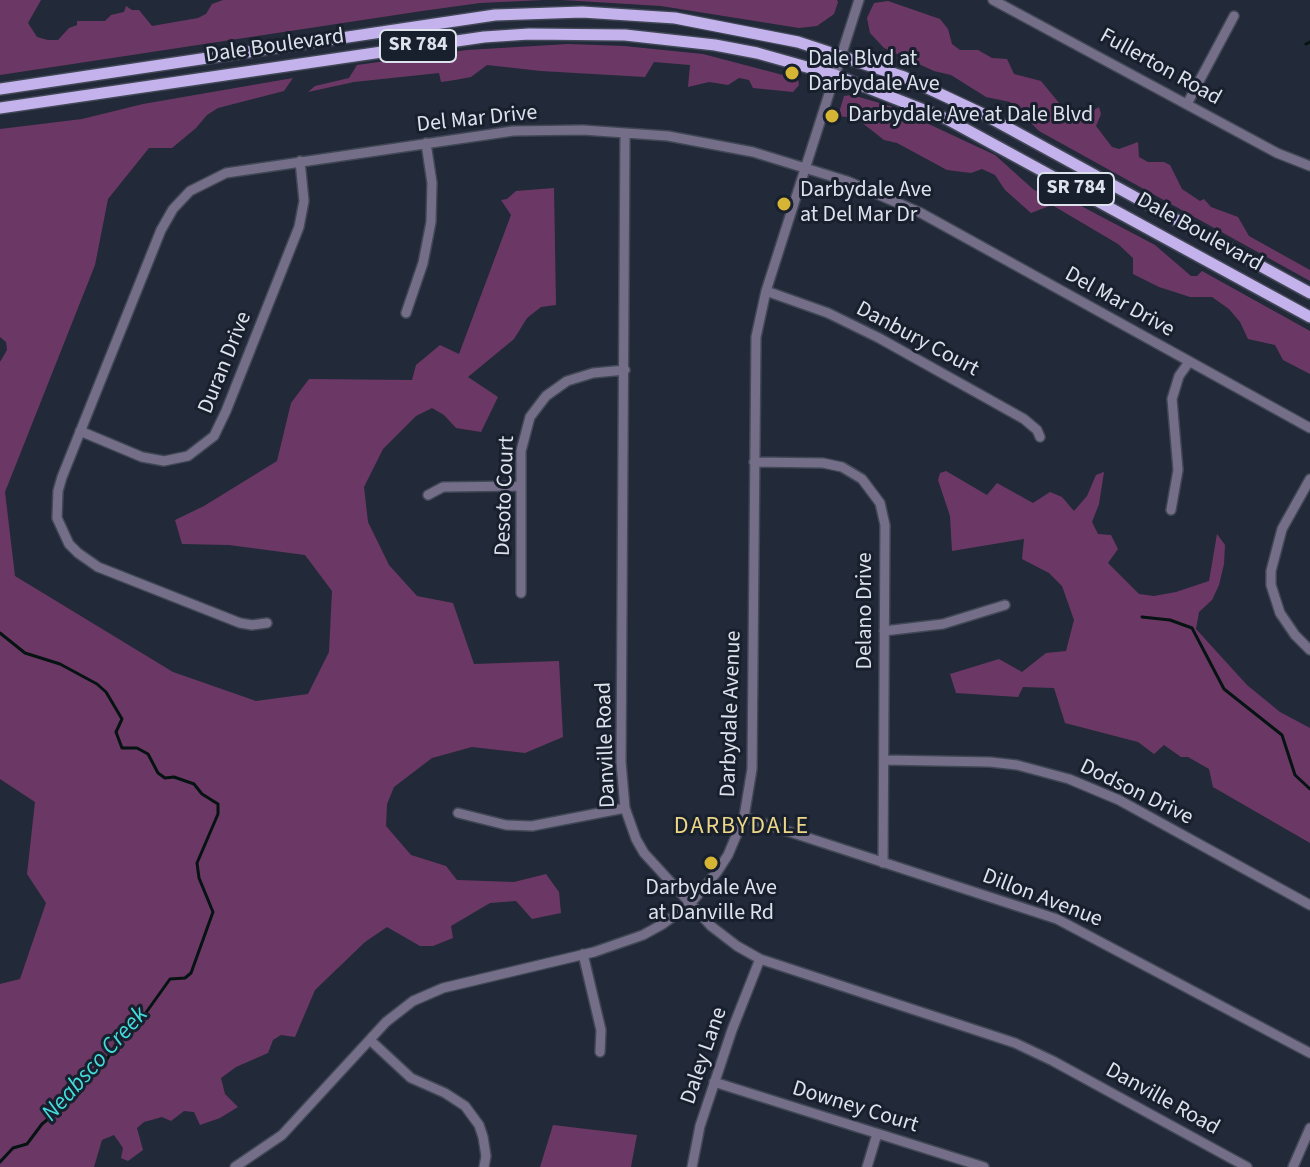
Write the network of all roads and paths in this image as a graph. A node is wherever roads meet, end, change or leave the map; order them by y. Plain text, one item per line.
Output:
1 (859, 0) edge
2 (993, 0) edge
3 (1234, 16) dead end
4 (841, 55) junction
5 (835, 75) junction
6 (0, 89) edge
7 (1187, 104) junction
8 (0, 108) edge
9 (625, 133) junction
10 (426, 143) junction
11 (300, 161) junction
12 (807, 166) junction
13 (1310, 166) edge
14 (766, 291) junction
15 (1310, 293) edge
16 (406, 313) dead end
17 (1310, 317) edge
18 (1189, 362) junction
19 (625, 370) junction
20 (1310, 428) edge
21 (80, 431) junction
22 (1040, 437) dead end
23 (754, 462) junction
24 (1310, 479) edge
25 (521, 486) junction
26 (428, 495) dead end
27 (1171, 510) dead end
28 (521, 593) dead end
29 (1005, 605) dead end
30 (267, 623) dead end
31 (884, 631) junction
32 (1310, 650) edge
33 (884, 760) junction
34 (625, 808) junction
35 (458, 813) dead end
36 (744, 817) junction
37 (883, 863) junction
38 (690, 904) junction
39 (1310, 905) edge
40 (583, 954) junction
41 (760, 959) junction
42 (370, 1040) junction
43 (600, 1052) dead end
44 (1310, 1053) edge
45 (714, 1082) junction
46 (1310, 1128) edge
47 (877, 1134) junction
48 (235, 1167) edge
49 (484, 1167) edge
50 (692, 1167) edge
51 (867, 1167) edge
52 (984, 1167) edge
53 (1247, 1167) edge
54 (1293, 1167) edge

1 - 4 street, Darbydale Avenue
2 - 7 street, Fullerton Road
3 - 7 street
4 - 5 street, Darbydale Avenue
4 - 6 main road, Dale Boulevard / SR 784
4 - 15 main road, Dale Boulevard / SR 784
5 - 8 main road, Dale Boulevard / SR 784
5 - 12 street, Darbydale Avenue
5 - 17 main road, Dale Boulevard / SR 784
7 - 13 street, Fullerton Road
9 - 10 street, Del Mar Drive
9 - 12 street, Del Mar Drive
9 - 19 street, Danville Road
10 - 11 street, Del Mar Drive
10 - 16 street
11 - 21 street, Del Mar Drive
11 - 21 street, Duran Drive
12 - 14 street, Darbydale Avenue
12 - 18 street, Del Mar Drive
14 - 22 street, Danbury Court
14 - 23 street, Darbydale Avenue
18 - 20 street, Del Mar Drive
18 - 27 street
19 - 25 street, Desoto Court
19 - 34 street, Danville Road
21 - 30 street, Del Mar Drive
23 - 31 street, Delano Drive
23 - 36 street, Darbydale Avenue
24 - 32 street
25 - 26 street
25 - 28 street, Desoto Court
29 - 31 street
31 - 33 street, Delano Drive
33 - 37 street, Delano Drive
33 - 39 street, Dodson Drive
34 - 35 street
34 - 38 street, Danville Road
36 - 37 street, Dillon Avenue
36 - 38 street, Darbydale Avenue
37 - 44 street, Dillon Avenue
38 - 40 street, Darbydale Avenue
38 - 41 street, Danville Road
40 - 42 street, Darbydale Avenue
40 - 43 street
41 - 45 street, Daley Lane
41 - 53 street, Danville Road
42 - 48 street, Darbydale Avenue
42 - 49 street
45 - 47 street, Downey Court
45 - 50 street, Daley Lane
46 - 54 street
47 - 51 street
47 - 52 street, Downey Court

